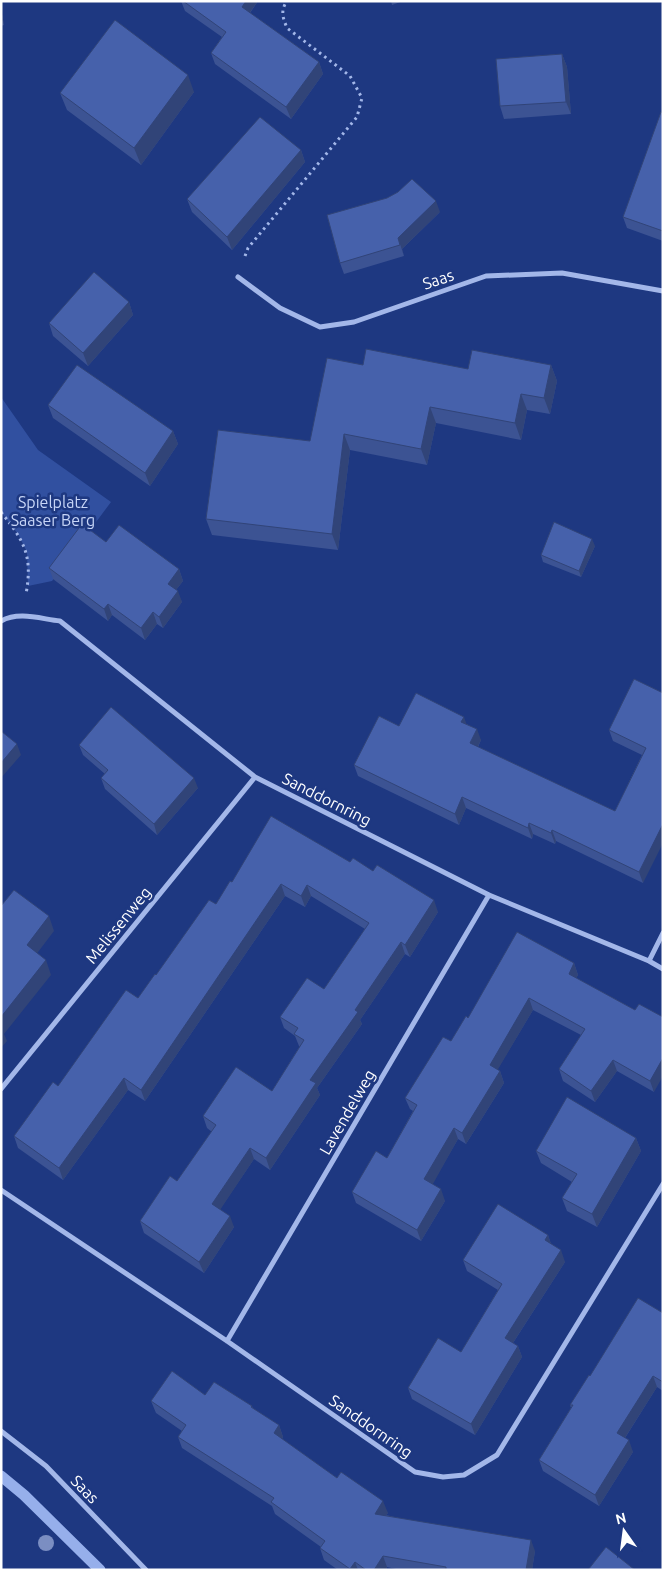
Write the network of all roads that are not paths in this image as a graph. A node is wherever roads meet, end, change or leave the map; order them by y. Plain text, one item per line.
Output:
1 (238, 277) road end
2 (663, 291) edge
3 (1, 621) edge
4 (255, 777) junction
5 (489, 895) junction
6 (663, 933) edge
7 (649, 962) junction
8 (663, 969) edge
9 (1, 1089) edge
10 (663, 1184) edge
11 (1, 1190) edge
12 (227, 1341) junction
13 (1, 1431) edge
14 (146, 1570) edge

1 - 2 street, Saas
3 - 4 street, Sanddornring
4 - 5 street, Sanddornring
4 - 9 street, Melissenweg
5 - 7 street, Sanddornring
5 - 12 street, Lavendelweg
6 - 7 street
7 - 8 street, Sanddornring
10 - 12 street, Sanddornring
11 - 12 street, Sanddornring
13 - 14 street, Saas

